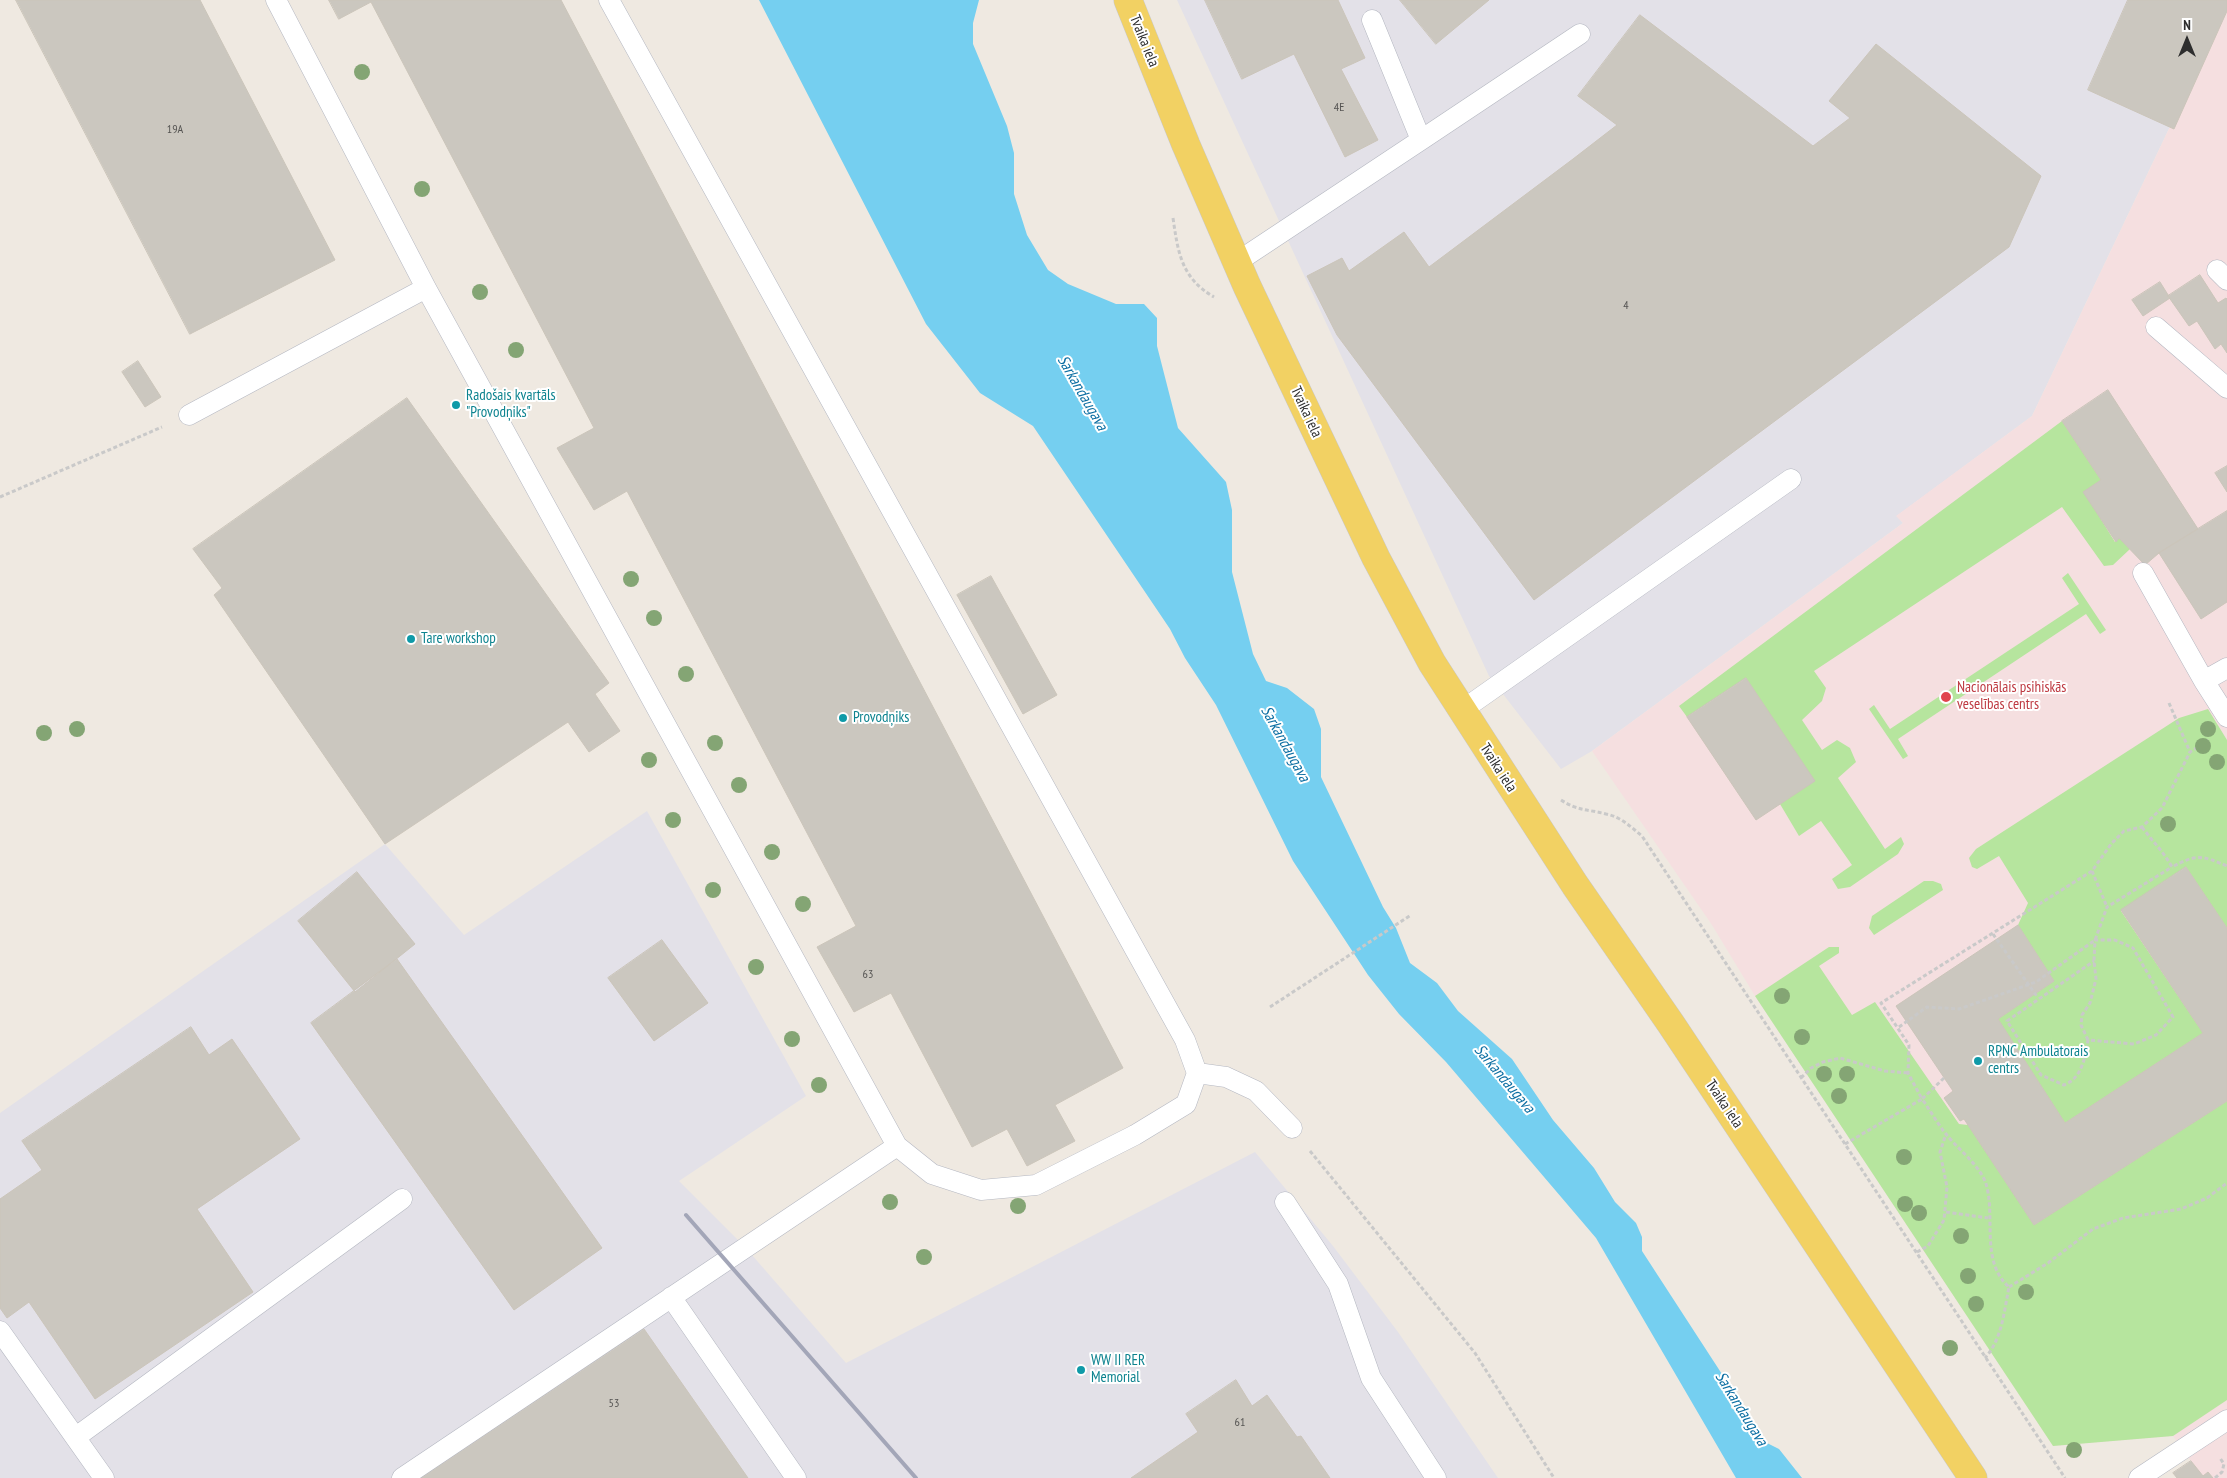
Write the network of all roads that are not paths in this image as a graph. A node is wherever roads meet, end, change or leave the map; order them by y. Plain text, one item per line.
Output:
1 (276, 0) edge
2 (609, 0) edge
3 (1128, 0) edge
4 (1372, 20) dead end
5 (1580, 34) dead end
6 (1421, 140) junction
7 (1237, 262) junction
8 (426, 288) junction
9 (2156, 328) dead end
10 (2227, 388) edge
11 (189, 415) road end
12 (1791, 479) dead end
13 (2143, 573) dead end
14 (2227, 668) edge
15 (2204, 681) junction
16 (1461, 711) junction
17 (2227, 717) edge
18 (1197, 1074) junction
19 (1292, 1128) road end
20 (897, 1146) junction
21 (402, 1199) dead end
22 (1286, 1202) dead end
23 (671, 1297) junction
24 (0, 1331) edge
25 (2227, 1420) edge
26 (76, 1437) junction
27 (104, 1478) edge
28 (402, 1478) edge
29 (796, 1478) edge
30 (1436, 1478) edge
31 (1973, 1478) edge
32 (2139, 1478) edge

1 - 8 lane
2 - 18 lane
3 - 7 main road, Tvaika iela
4 - 6 lane
5 - 6 lane
6 - 7 lane
7 - 16 main road, Tvaika iela
8 - 11 lane
8 - 20 lane
9 - 10 lane
12 - 16 lane
13 - 15 lane
14 - 15 lane
15 - 17 lane
16 - 31 main road, Tvaika iela
18 - 19 lane
18 - 20 lane
20 - 23 lane
21 - 26 lane
22 - 30 lane
23 - 28 lane
23 - 29 lane
24 - 26 lane
25 - 32 lane
26 - 27 lane

